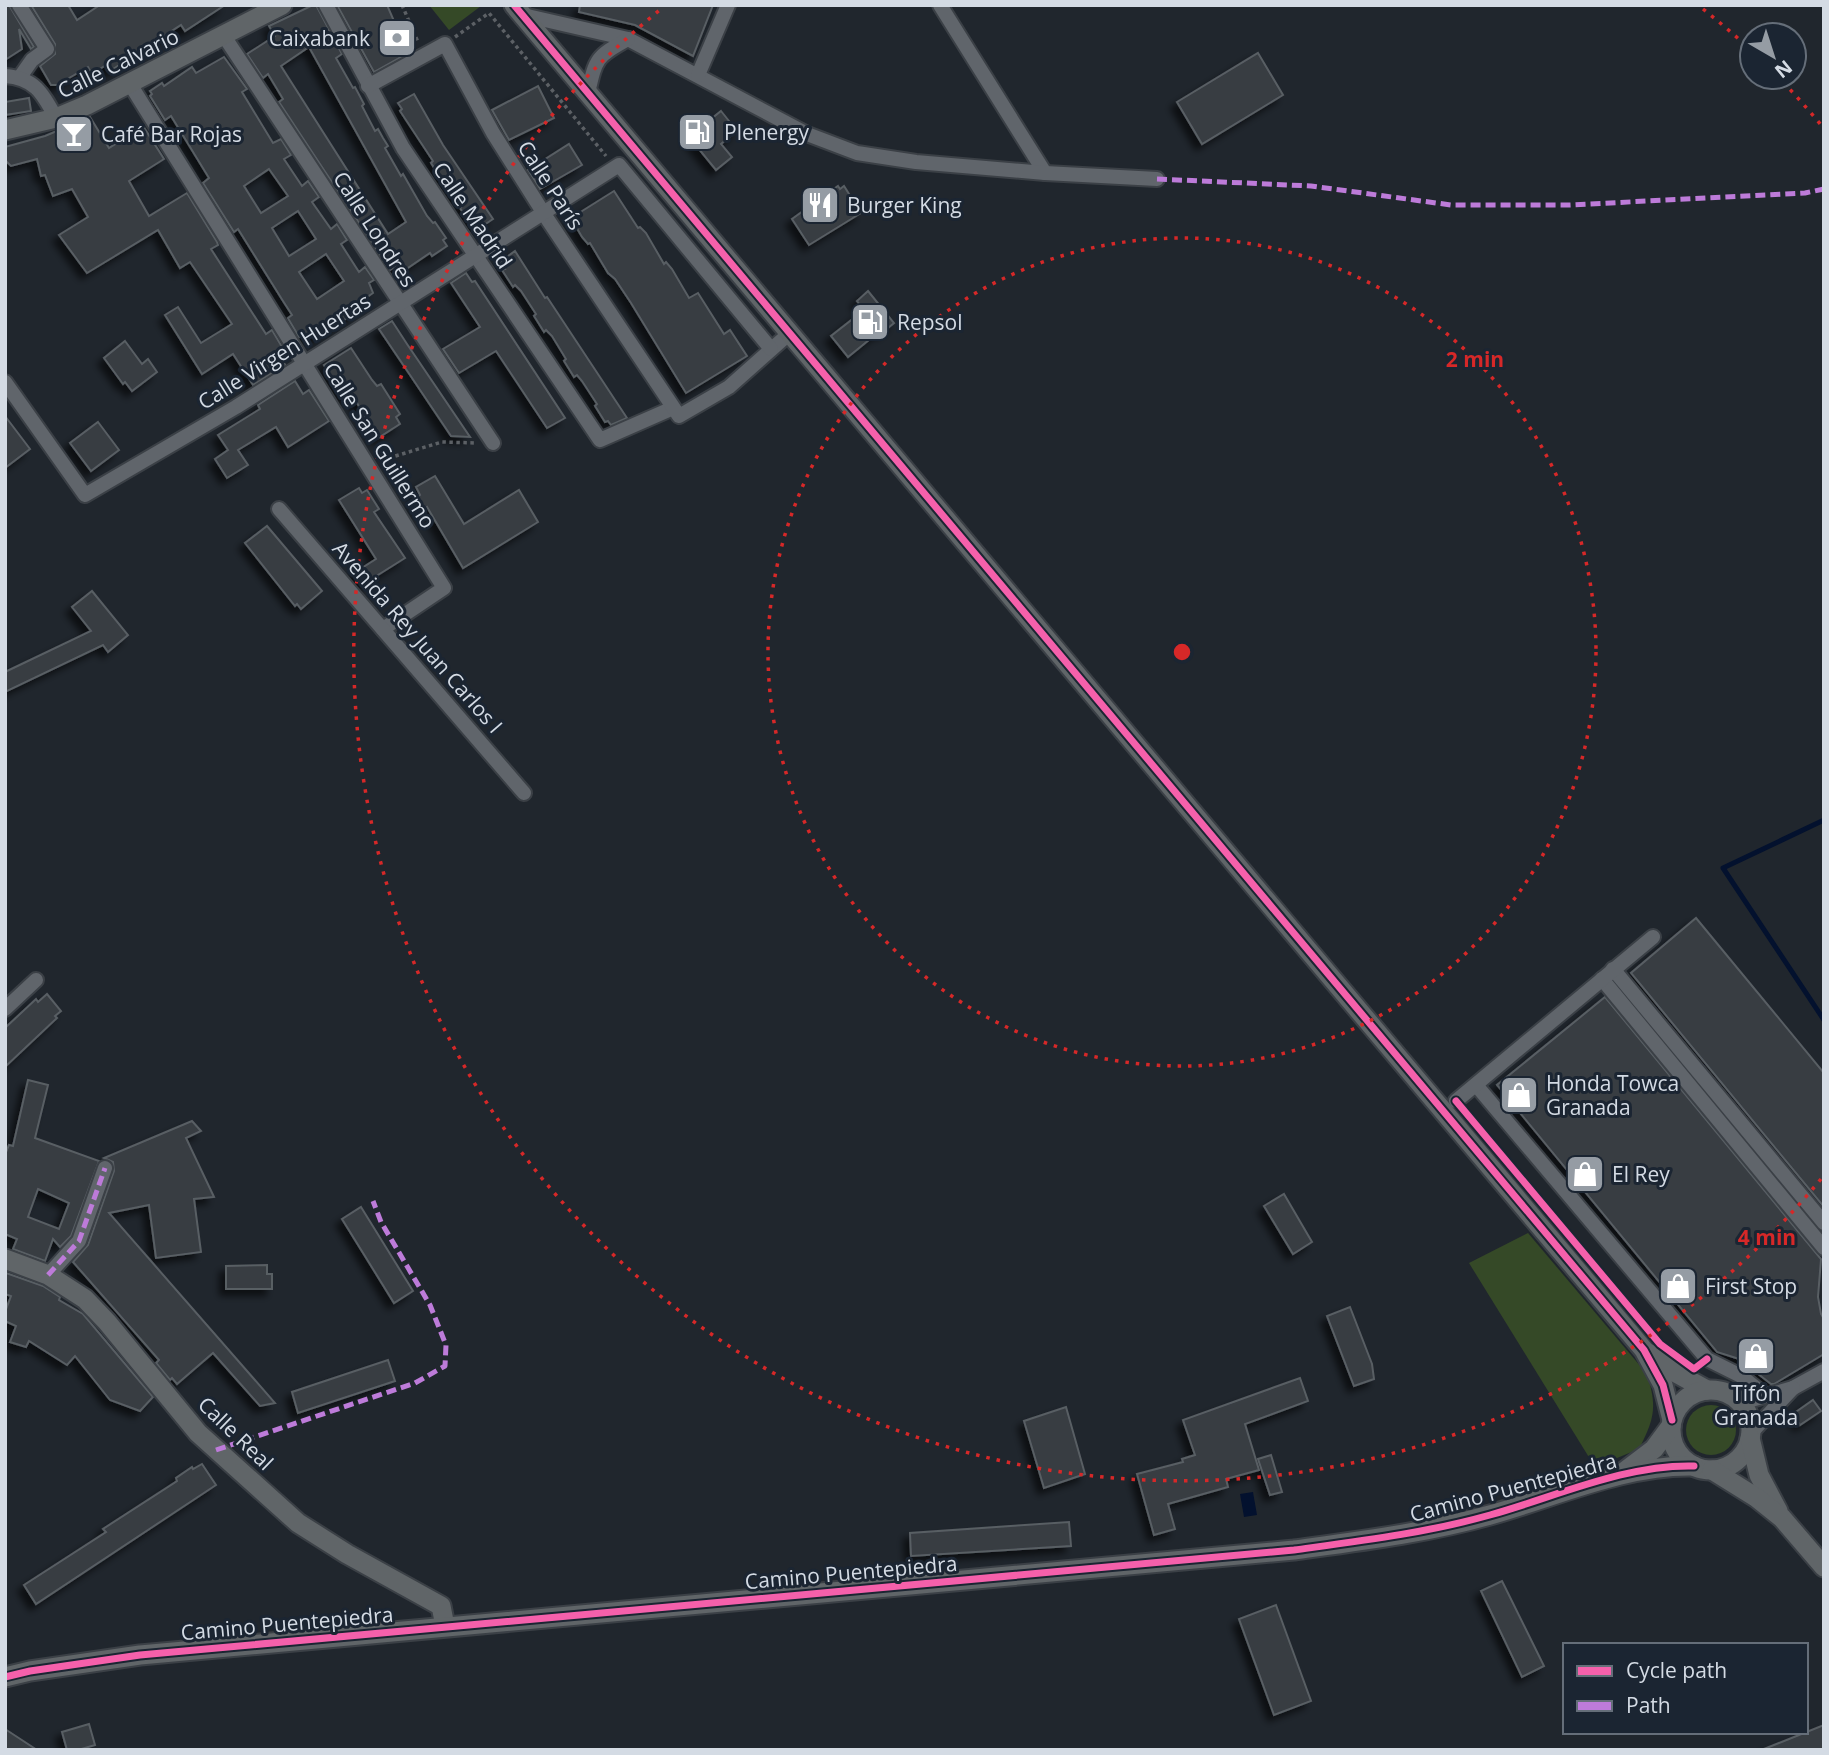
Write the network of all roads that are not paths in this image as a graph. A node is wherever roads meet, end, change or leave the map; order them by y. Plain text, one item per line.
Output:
1 (19, 5) edge
2 (326, 5) edge
3 (728, 5) edge
4 (940, 5) edge
5 (279, 6) edge
6 (519, 10) edge
7 (224, 36) junction
8 (628, 39) junction
9 (698, 75) junction
10 (13, 76) edge
11 (130, 84) junction
12 (368, 86) junction
13 (588, 93) junction
14 (56, 118) junction
15 (5, 130) edge
16 (1045, 173) junction
17 (1157, 179) dead end
18 (543, 213) junction
19 (475, 256) junction
20 (756, 291) junction
21 (400, 304) junction
22 (736, 308) junction
23 (791, 332) junction
24 (771, 349) junction
25 (305, 363) junction
26 (5, 382) edge
27 (676, 412) junction
28 (493, 443) road end
29 (279, 509) dead end
30 (383, 629) junction
31 (524, 793) dead end
32 (1653, 937) dead end
33 (1613, 970) junction
34 (1602, 979) junction
35 (36, 980) dead end
36 (5, 1009) edge
37 (1476, 1085) junction
38 (1457, 1101) dead end
39 (105, 1168) dead end
40 (1824, 1223) edge
41 (1824, 1248) edge
42 (5, 1259) edge
43 (48, 1275) junction
44 (1644, 1350) junction
45 (1824, 1371) edge
46 (1793, 1388) junction
47 (1707, 1390) junction
48 (1766, 1396) junction
49 (1741, 1403) junction
50 (1672, 1423) junction
51 (1750, 1436) junction
52 (1702, 1468) junction
53 (1615, 1478) junction
54 (1782, 1518) junction
55 (1824, 1567) edge
56 (445, 1626) junction
57 (5, 1677) edge

1 - 10 street
2 - 12 street, Calle Madrid
3 - 9 street
4 - 16 street
5 - 7 street, Calle Calvario
6 - 8 street
6 - 13 street
7 - 11 street, Calle Calvario
7 - 21 street, Calle Londres
8 - 9 street
8 - 13 street
9 - 16 street
10 - 14 street
11 - 14 street, Calle Calvario
11 - 25 street, Calle San Guillermo
12 - 18 street, Calle París
12 - 19 street, Calle Madrid
13 - 20 street
14 - 15 street, Calle Calvario
16 - 17 street
18 - 19 street, Calle Virgen Huertas
18 - 22 street, Calle Virgen Huertas
18 - 27 street, Calle París
19 - 21 street, Calle Virgen Huertas
19 - 27 street, Calle Madrid
20 - 22 street
20 - 23 street
21 - 25 street, Calle Virgen Huertas
21 - 28 street, Calle Londres
22 - 24 street
23 - 24 street
23 - 44 street
24 - 27 street
25 - 26 street, Calle Virgen Huertas
25 - 30 street, Calle San Guillermo
29 - 30 street, Avenida Rey Juan Carlos I
30 - 31 street, Avenida Rey Juan Carlos I
32 - 33 street
33 - 34 street
33 - 40 street
34 - 37 street
34 - 41 street
35 - 36 street
37 - 38 street
37 - 48 street
39 - 43 street
42 - 43 street, Calle Real
43 - 56 street, Calle Real
44 - 47 street
44 - 50 street
45 - 46 street
46 - 48 street
46 - 51 street
47 - 49 street
47 - 50 street
48 - 49 street
49 - 51 street
50 - 52 street
50 - 53 street, Camino Puentepiedra
51 - 52 street
51 - 54 street
52 - 53 street, Camino Puentepiedra
52 - 54 street
53 - 56 street, Camino Puentepiedra
54 - 55 street
56 - 57 street, Camino Puentepiedra

